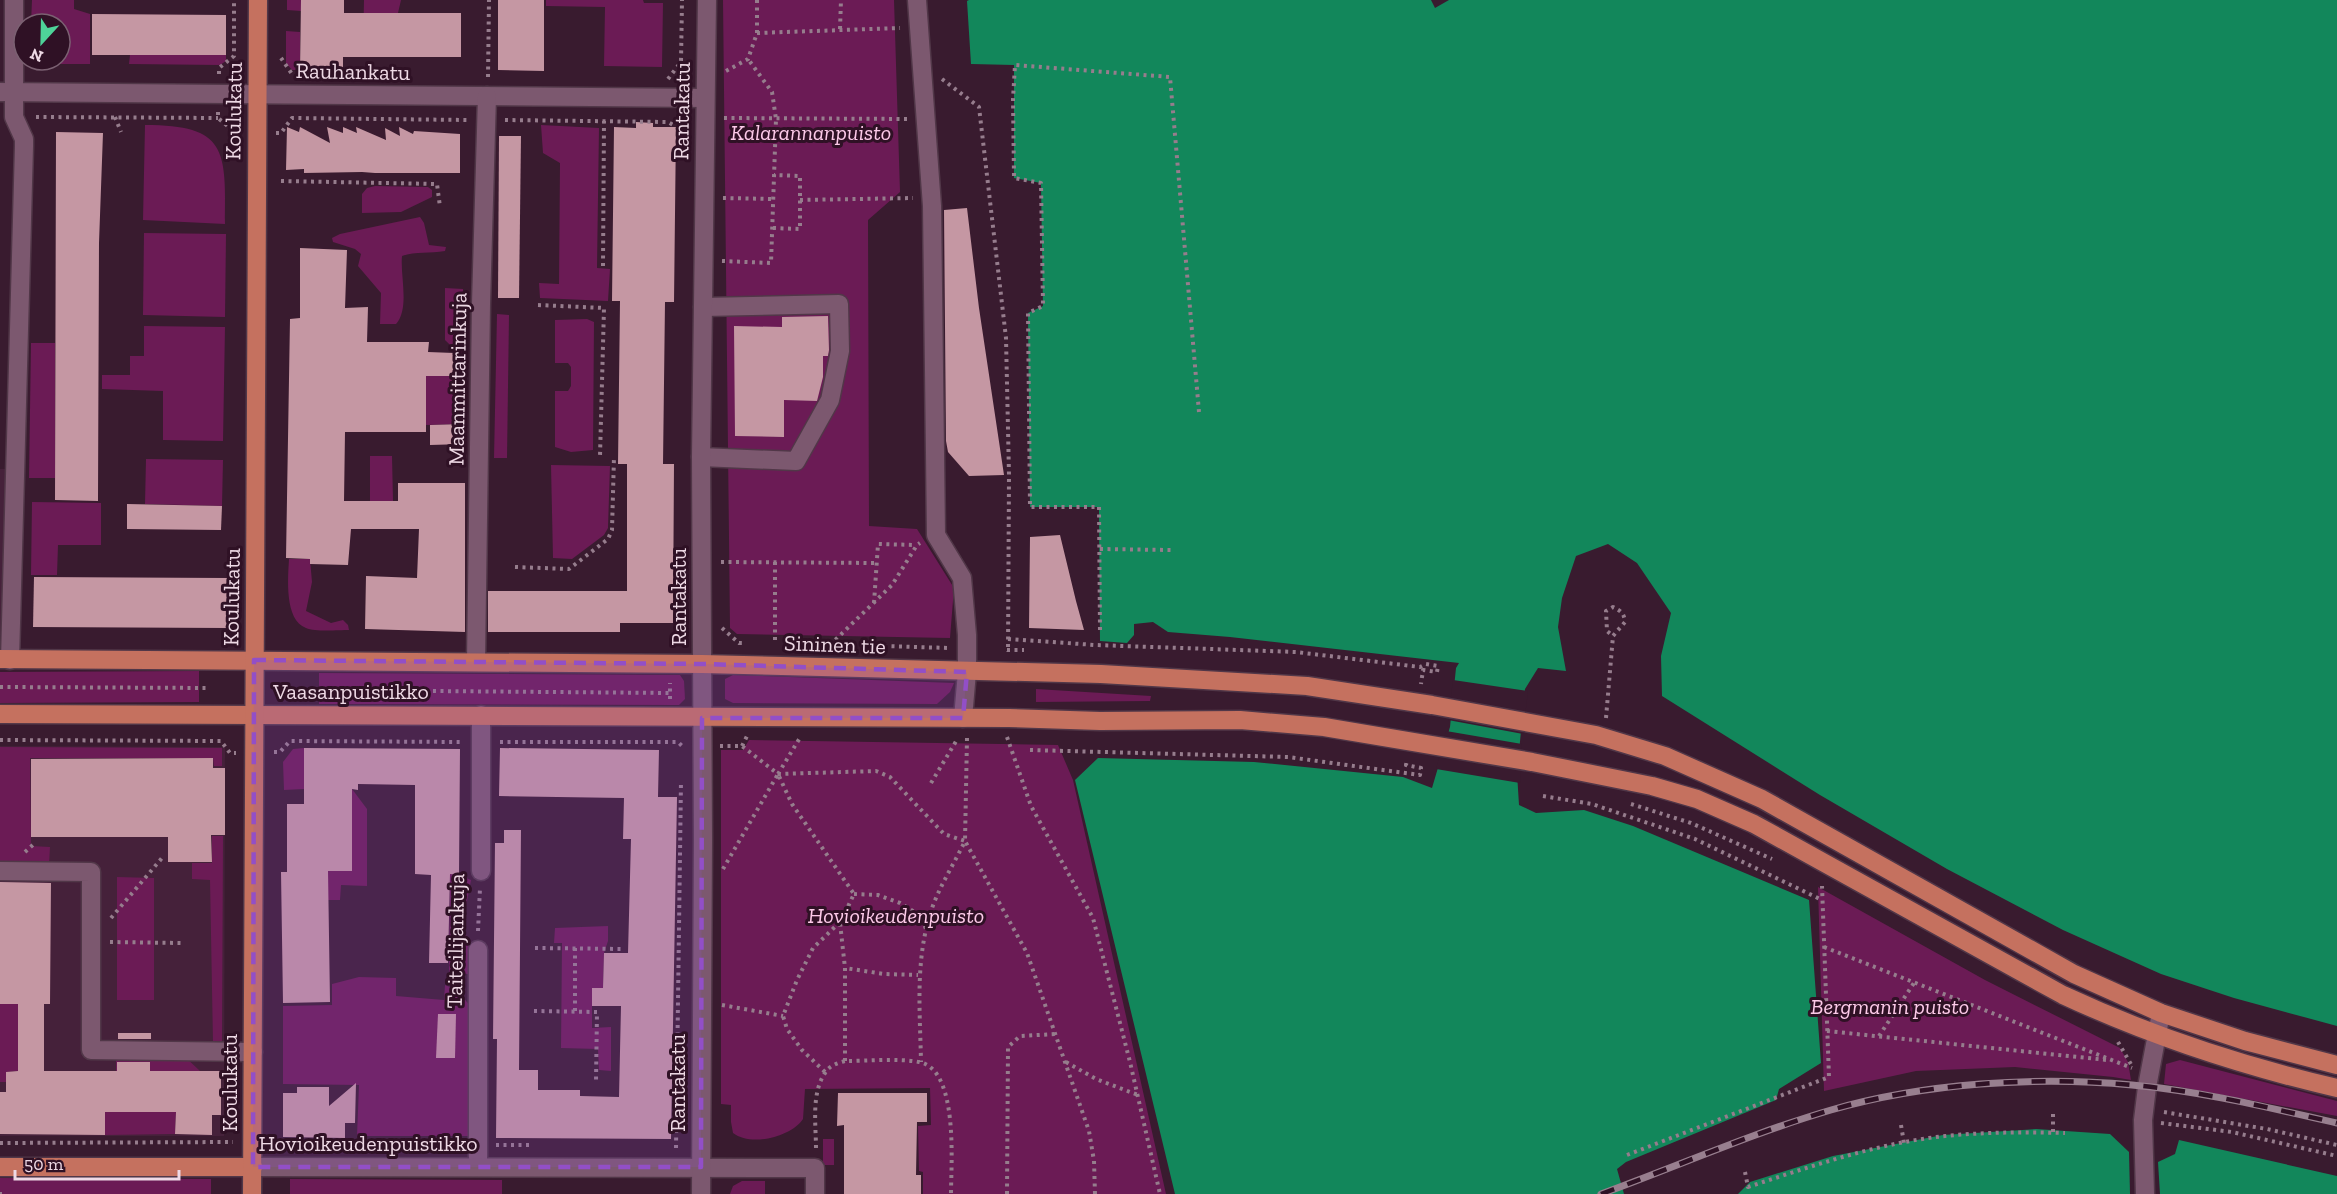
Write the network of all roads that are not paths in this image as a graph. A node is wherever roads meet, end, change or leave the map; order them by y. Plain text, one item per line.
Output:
1 (14, 0) edge
2 (258, 0) edge
3 (707, 0) edge
4 (917, 0) edge
5 (7, 92) edge
6 (257, 94) junction
7 (487, 96) junction
8 (705, 98) junction
9 (703, 307) junction
10 (701, 457) junction
11 (4, 659) edge
12 (254, 660) junction
13 (476, 662) junction
14 (702, 664) junction
15 (967, 672) junction
16 (1, 714) edge
17 (481, 715) junction
18 (254, 716) junction
19 (702, 718) junction
20 (963, 718) junction
21 (0, 871) edge
22 (481, 871) road end
23 (478, 950) road end
24 (2161, 1013) junction
25 (2156, 1036) junction
26 (253, 1052) junction
27 (2337, 1065) edge
28 (2337, 1088) edge
29 (0, 1167) edge
30 (253, 1167) junction
31 (478, 1167) junction
32 (701, 1167) junction
33 (252, 1194) edge
34 (701, 1194) edge
35 (815, 1194) edge
36 (2145, 1194) edge

1 - 5 street
2 - 6 main road, Koulukatu
3 - 8 street, Rantakatu
4 - 15 street
5 - 6 street, Rauhankatu
5 - 11 street
6 - 7 street, Rauhankatu
6 - 12 main road, Koulukatu
7 - 8 street, Rauhankatu
7 - 13 street, Maanmittarinkuja
8 - 9 street, Rantakatu
9 - 10 street, Rantakatu
9 - 10 street
10 - 14 street, Rantakatu
11 - 12 main road, Vaasanpuistikko
12 - 13 main road, Vaasanpuistikko
12 - 18 main road, Koulukatu
13 - 14 main road, Vaasanpuistikko
14 - 15 main road, Sininen tie
14 - 19 street, Rantakatu
15 - 20 street
15 - 24 main road, Sininen tie
16 - 18 main road, Vaasanpuistikko
17 - 18 main road, Vaasanpuistikko
17 - 19 main road, Vaasanpuistikko
17 - 22 street, Taiteilijankuja
18 - 26 main road, Koulukatu
19 - 20 main road
19 - 32 street, Rantakatu
20 - 25 main road
21 - 26 street
23 - 31 street, Taiteilijankuja
24 - 25 street
24 - 27 main road
25 - 28 main road
25 - 36 street
26 - 30 main road, Koulukatu
29 - 30 main road, Hovioikeudenpuistikko
30 - 31 street, Hovioikeudenpuistikko
30 - 33 main road, Koulukatu
31 - 32 street, Hovioikeudenpuistikko
32 - 34 street, Rantakatu
32 - 35 street, Hovioikeudenpuistikko

